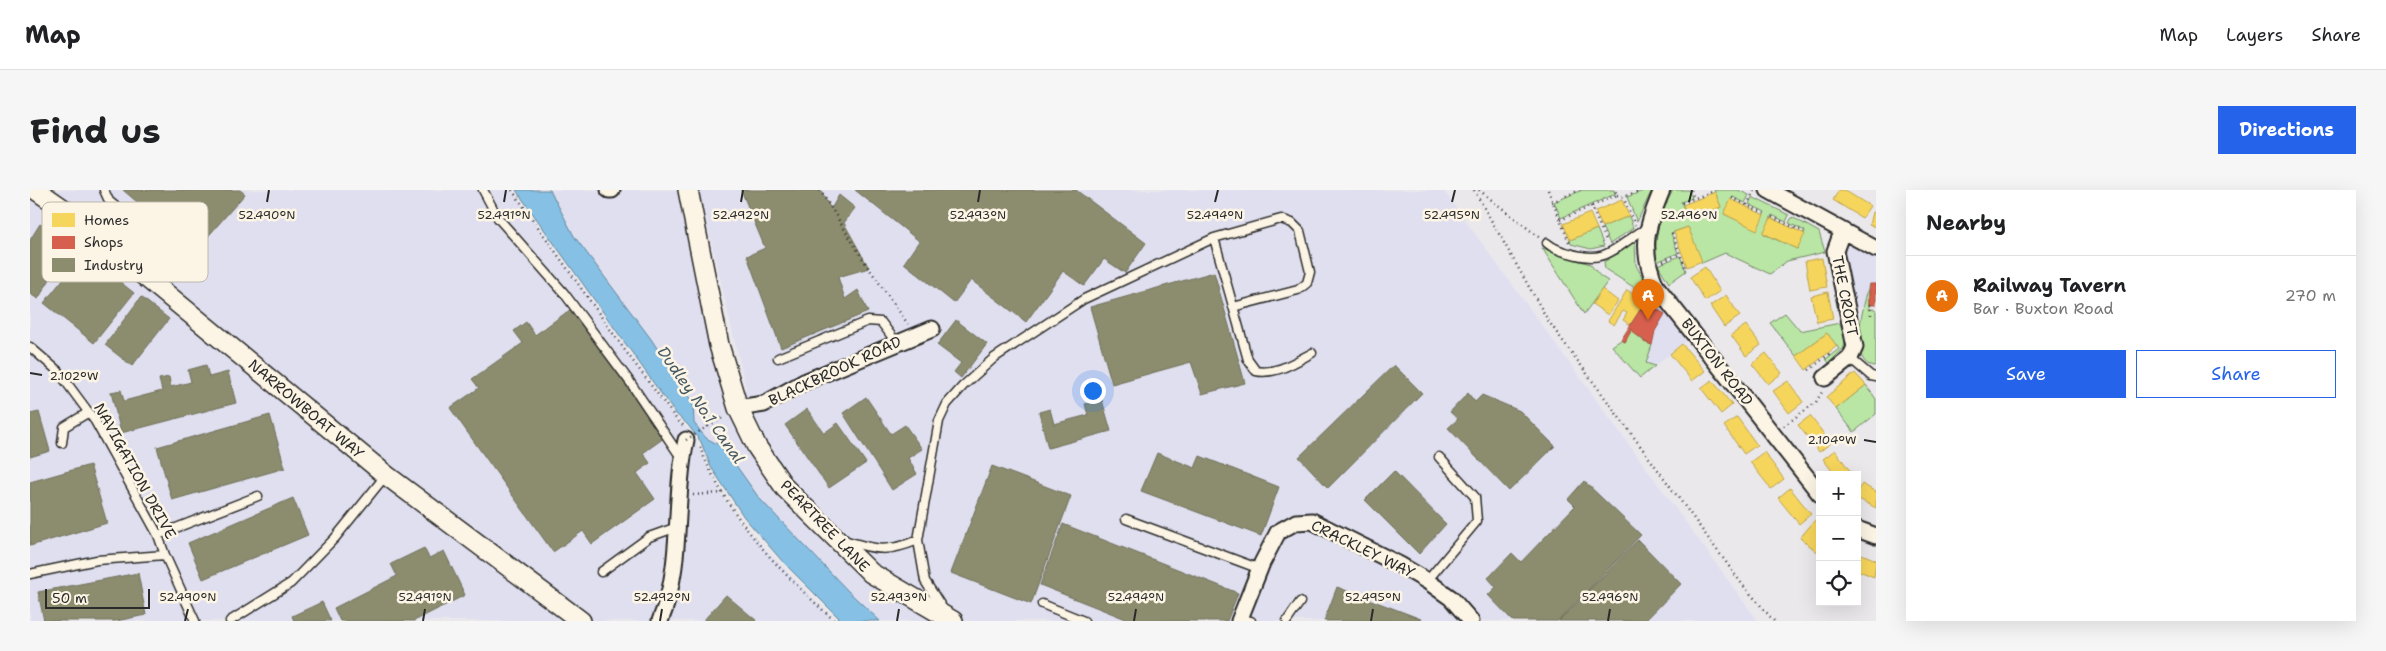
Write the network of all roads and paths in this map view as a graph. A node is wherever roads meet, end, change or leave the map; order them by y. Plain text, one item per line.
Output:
1 (36, 190) edge
2 (104, 190) edge
3 (483, 190) edge
4 (512, 190) edge
5 (688, 190) edge
6 (820, 190) edge
7 (1474, 190) edge
8 (1479, 190) edge
9 (1548, 190) edge
10 (1580, 190) edge
11 (1615, 190) edge
12 (1640, 190) edge
13 (1662, 190) edge
14 (1691, 190) edge
15 (1754, 190) edge
16 (1768, 190) edge
17 (1714, 191) edge
18 (1617, 195) junction
19 (1623, 197) junction
20 (1694, 198) junction
21 (1732, 198) dead end
22 (52, 202) edge
23 (110, 202) edge
24 (1552, 202) junction
25 (1682, 203) dead end
26 (1747, 205) junction
27 (1591, 206) junction
28 (1764, 213) dead end
29 (1772, 217) dead end
30 (1560, 220) junction
31 (1639, 227) junction
32 (1804, 232) dead end
33 (1842, 232) junction
34 (1672, 233) dead end
35 (1214, 238) junction
36 (1547, 243) joint
37 (1610, 244) dead end
38 (1571, 246) dead end
39 (1876, 249) edge
40 (1685, 267) dead end
41 (152, 282) edge
42 (1876, 305) edge
43 (1233, 307) junction
44 (1871, 315) dead end
45 (932, 328) dead end
46 (901, 340) junction
47 (30, 348) edge
48 (1838, 348) dead end
49 (1312, 352) dead end
50 (778, 358) dead end
51 (1850, 358) junction
52 (1809, 370) dead end
53 (1876, 377) edge
54 (1825, 378) joint
55 (738, 408) junction
56 (89, 412) junction
57 (708, 426) dead end
58 (1773, 434) junction
59 (693, 440) junction
60 (62, 443) dead end
61 (1439, 457) dead end
62 (682, 460) junction
63 (386, 475) junction
64 (1816, 489) edge
65 (680, 492) junction
66 (721, 493) junction
67 (258, 496) dead end
68 (1126, 519) dead end
69 (677, 526) junction
70 (1861, 530) edge
71 (158, 535) junction
72 (831, 535) junction
73 (1876, 536) edge
74 (918, 540) junction
75 (165, 555) junction
76 (1260, 570) junction
77 (601, 572) dead end
78 (30, 574) edge
79 (1427, 581) junction
80 (1300, 602) dead end
81 (1042, 604) dead end
82 (951, 620) edge
83 (1244, 620) edge
84 (196, 621) edge
85 (230, 621) edge
86 (581, 621) edge
87 (660, 621) edge
88 (835, 621) edge
89 (1084, 621) edge
90 (1287, 621) edge
91 (1471, 621) edge
92 (1774, 621) edge

1 - 22 street, NARROWBOAT WAY
2 - 23 lane
3 - 62 lane
4 - 59 path
5 - 55 street, PEARTREE LANE
6 - 46 path
7 - 92 path
8 - 36 path
9 - 24 path
10 - 24 path
11 - 18 path
12 - 19 path
13 - 31 street, BUXTON ROAD
14 - 20 path
15 - 26 path
16 - 33 street
17 - 20 path
18 - 19 path
18 - 27 path
19 - 31 path
20 - 25 path
21 - 26 path
24 - 30 path
26 - 28 path
27 - 30 path
27 - 37 path
29 - 32 path
30 - 38 path
31 - 36 lane
31 - 58 street, BUXTON ROAD
33 - 39 street
33 - 51 street, THE CROFT
34 - 40 path
35 - 43 lane
35 - 43 lane
35 - 74 lane
41 - 63 street, NARROWBOAT WAY
42 - 44 path
43 - 49 lane
45 - 46 street, BLACKBROOK ROAD
46 - 50 lane
46 - 55 street, BLACKBROOK ROAD
47 - 56 lane, NAVIGATION DRIVE
48 - 52 path
51 - 53 lane
51 - 54 street, THE CROFT
54 - 58 path
55 - 72 street, PEARTREE LANE
56 - 60 lane
56 - 71 lane, NAVIGATION DRIVE
57 - 59 path, bridge
58 - 64 street, BUXTON ROAD
59 - 62 street
59 - 66 path
61 - 79 lane
62 - 65 street
63 - 85 lane
63 - 86 street, NARROWBOAT WAY
65 - 66 path
65 - 69 street
66 - 88 path
67 - 71 lane
68 - 76 lane
69 - 77 lane
69 - 87 street
70 - 73 street
71 - 75 lane, NAVIGATION DRIVE
72 - 74 lane
72 - 82 street, PEARTREE LANE
74 - 82 lane
75 - 78 lane
75 - 84 lane, NAVIGATION DRIVE
76 - 79 street, CRACKLEY WAY
76 - 83 street, CRACKLEY WAY
79 - 91 street, CRACKLEY WAY
80 - 90 lane
81 - 89 lane

